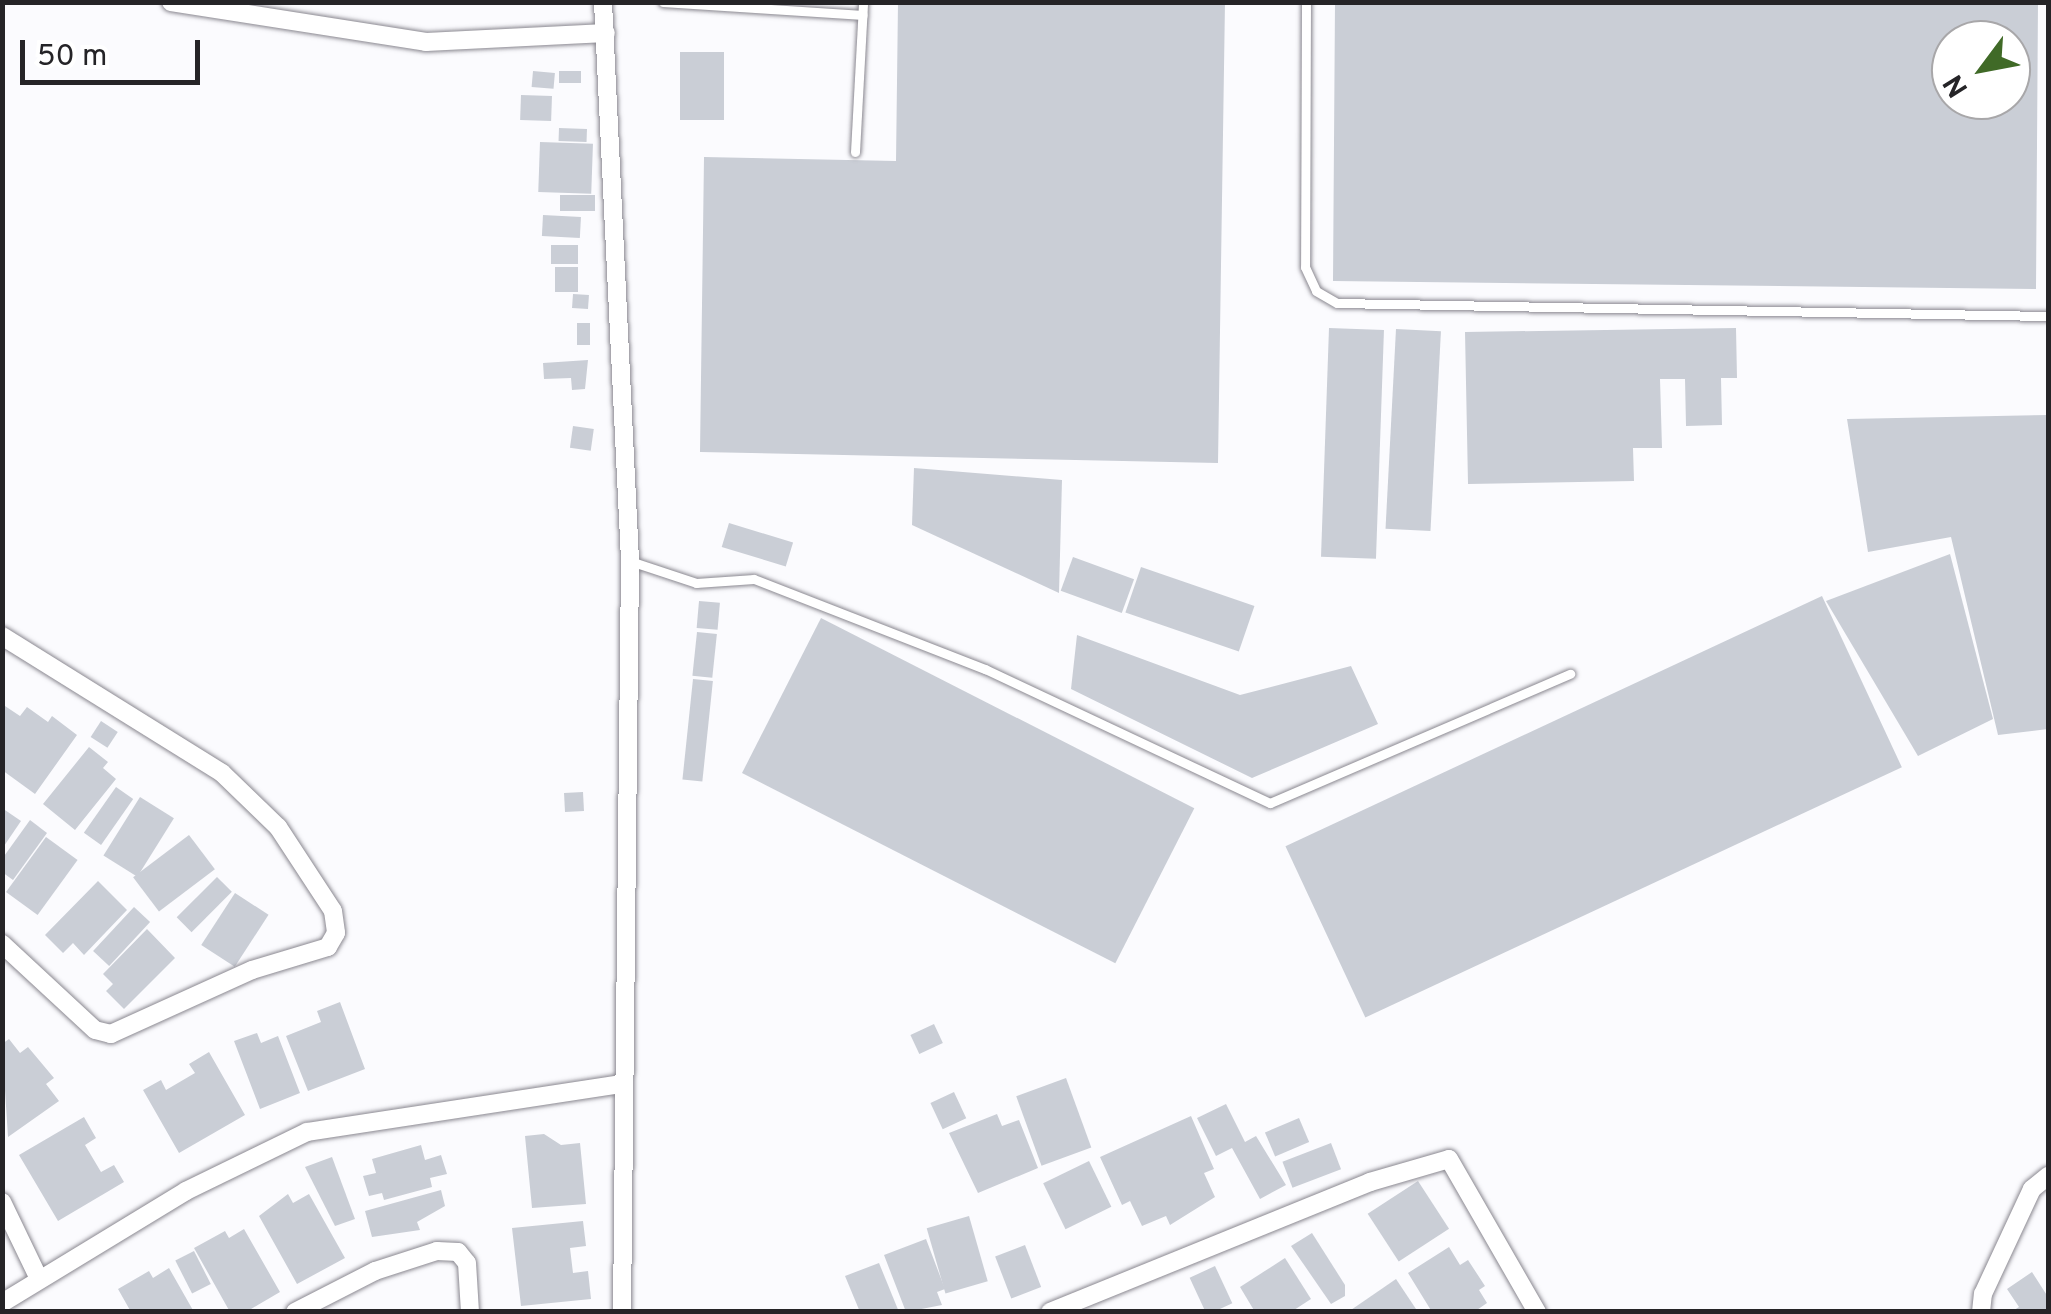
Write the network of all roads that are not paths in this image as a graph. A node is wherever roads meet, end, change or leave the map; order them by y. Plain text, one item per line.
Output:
1 (171, 2) edge
2 (603, 2) edge
3 (664, 2) edge
4 (863, 2) edge
5 (1306, 2) edge
6 (863, 15) junction
7 (606, 33) junction
8 (855, 152) dead end
9 (2048, 316) edge
10 (630, 561) junction
11 (2, 636) edge
12 (1570, 674) dead end
13 (2, 944) edge
14 (621, 1084) junction
15 (2048, 1176) edge
16 (2, 1202) edge
17 (39, 1279) junction
18 (2, 1303) edge
19 (295, 1312) edge
20 (470, 1312) edge
21 (622, 1312) edge
22 (1050, 1312) edge
23 (1537, 1312) edge
24 (1981, 1312) edge

1 - 7 street
2 - 7 street
3 - 6 lane
4 - 6 lane
5 - 9 lane
6 - 8 lane
7 - 10 street
10 - 12 lane
10 - 14 street
11 - 13 street
14 - 17 street
14 - 21 street
15 - 24 street
16 - 17 street
17 - 18 street
19 - 20 street
22 - 23 street

